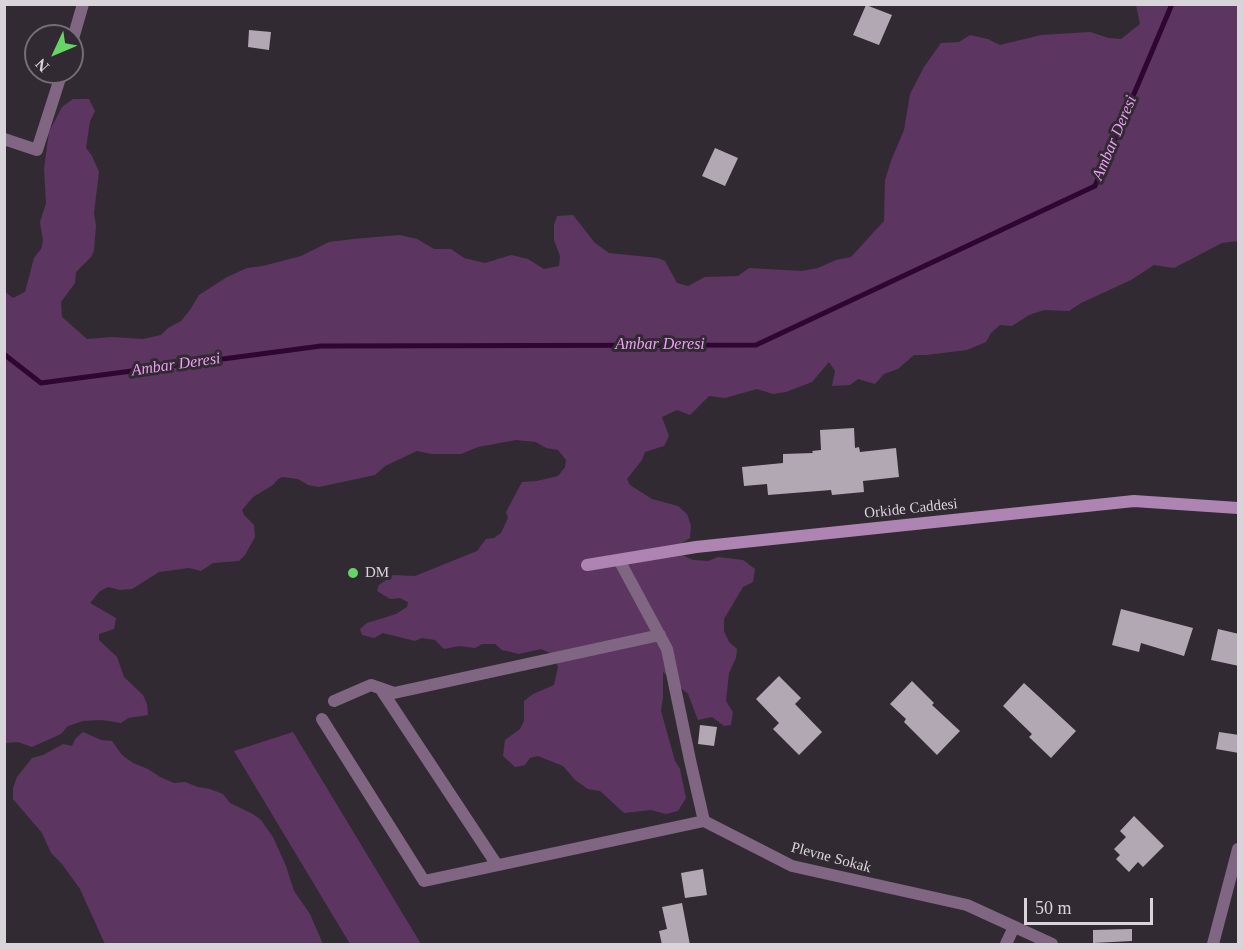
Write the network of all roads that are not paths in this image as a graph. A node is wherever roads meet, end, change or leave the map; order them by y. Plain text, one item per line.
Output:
1 (83, 4) edge
2 (77, 24) edge
3 (58, 84) edge
4 (4, 139) edge
5 (1239, 508) edge
6 (620, 560) junction
7 (587, 565) dead end
8 (660, 635) junction
9 (380, 688) junction
10 (334, 700) dead end
11 (322, 719) dead end
12 (704, 820) junction
13 (1239, 849) edge
14 (497, 865) junction
15 (1014, 927) junction
16 (1006, 945) edge
17 (1052, 945) edge
18 (1213, 945) edge

1 - 2 street
3 - 4 street
5 - 6 street, Orkide Caddesi
6 - 7 street, Orkide Caddesi
6 - 8 street
8 - 9 street
8 - 12 street
9 - 10 street
9 - 14 street
11 - 14 street
12 - 14 street
12 - 15 street, Plevne Sokak
13 - 18 street
15 - 16 street
15 - 17 street, Plevne Sokak

